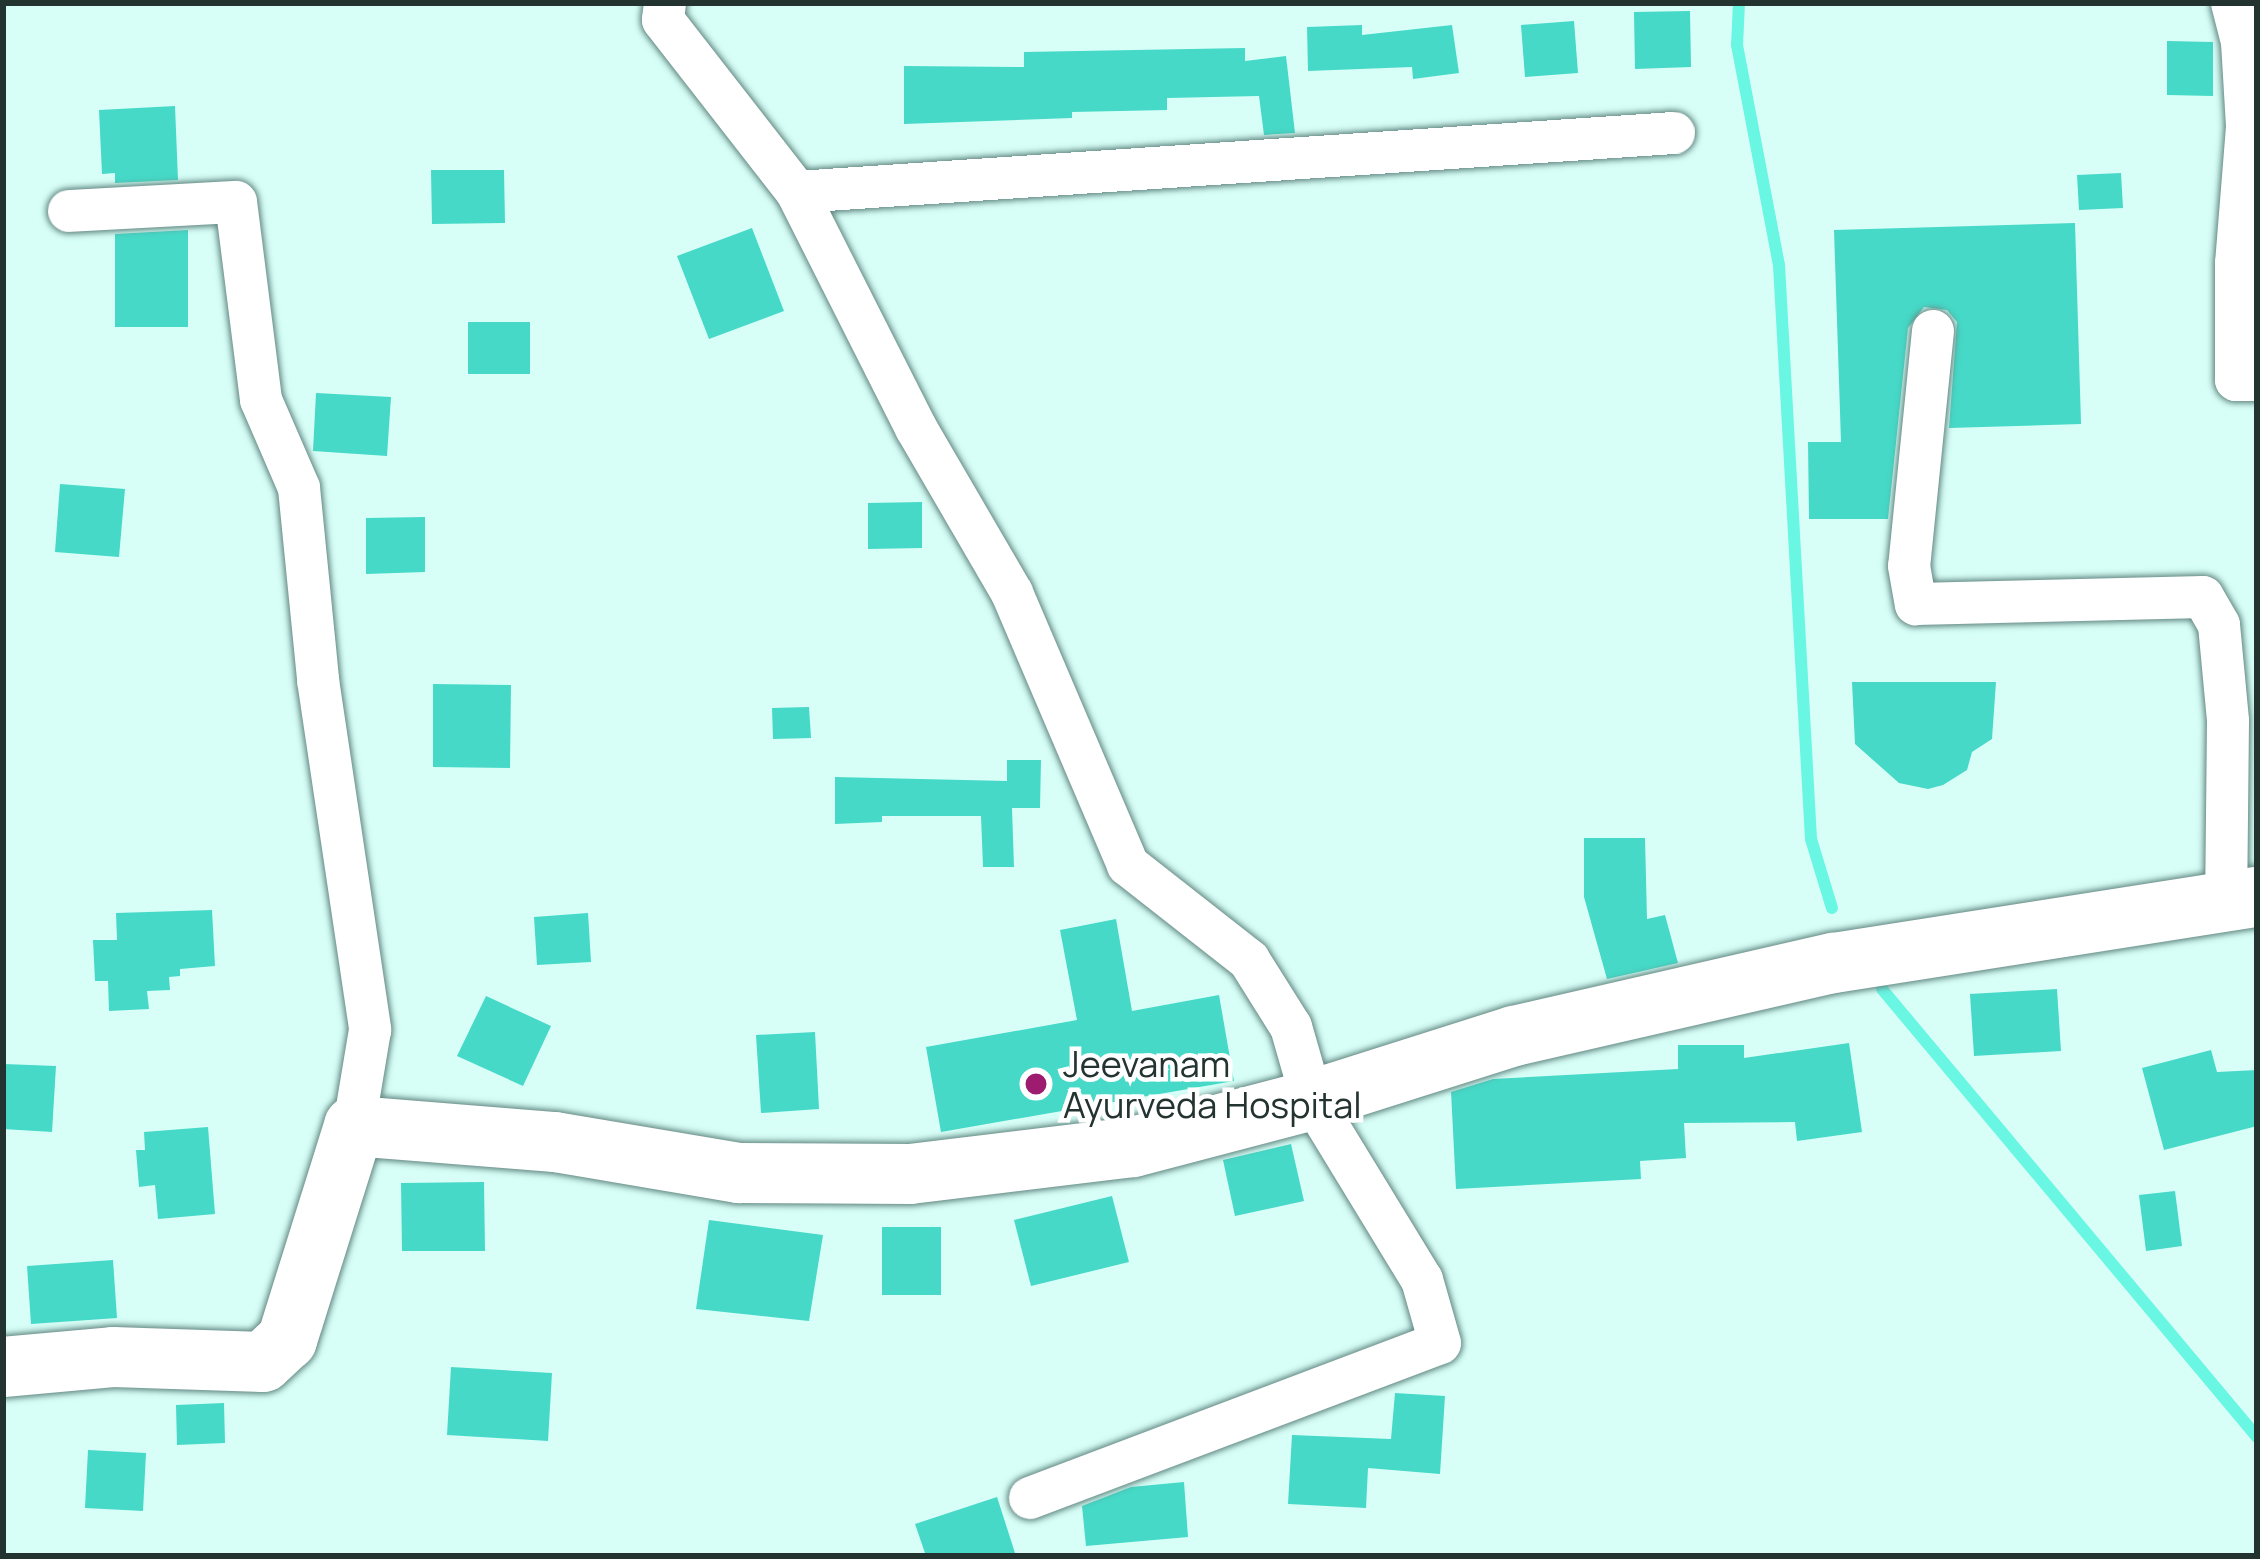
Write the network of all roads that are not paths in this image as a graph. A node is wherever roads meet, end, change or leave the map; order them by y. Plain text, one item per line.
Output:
1 (665, 3) edge
2 (2232, 3) edge
3 (1674, 133) dead end
4 (797, 192) junction
5 (69, 211) dead end
6 (1933, 331) dead end
7 (2257, 380) edge
8 (2241, 901) edge
9 (1312, 1100) junction
10 (354, 1126) junction
11 (3, 1367) edge
12 (1030, 1498) dead end

1 - 4 street
2 - 7 street
3 - 4 street
4 - 9 street
5 - 10 street
6 - 8 street
8 - 9 street
9 - 10 street
9 - 12 street
10 - 11 street

